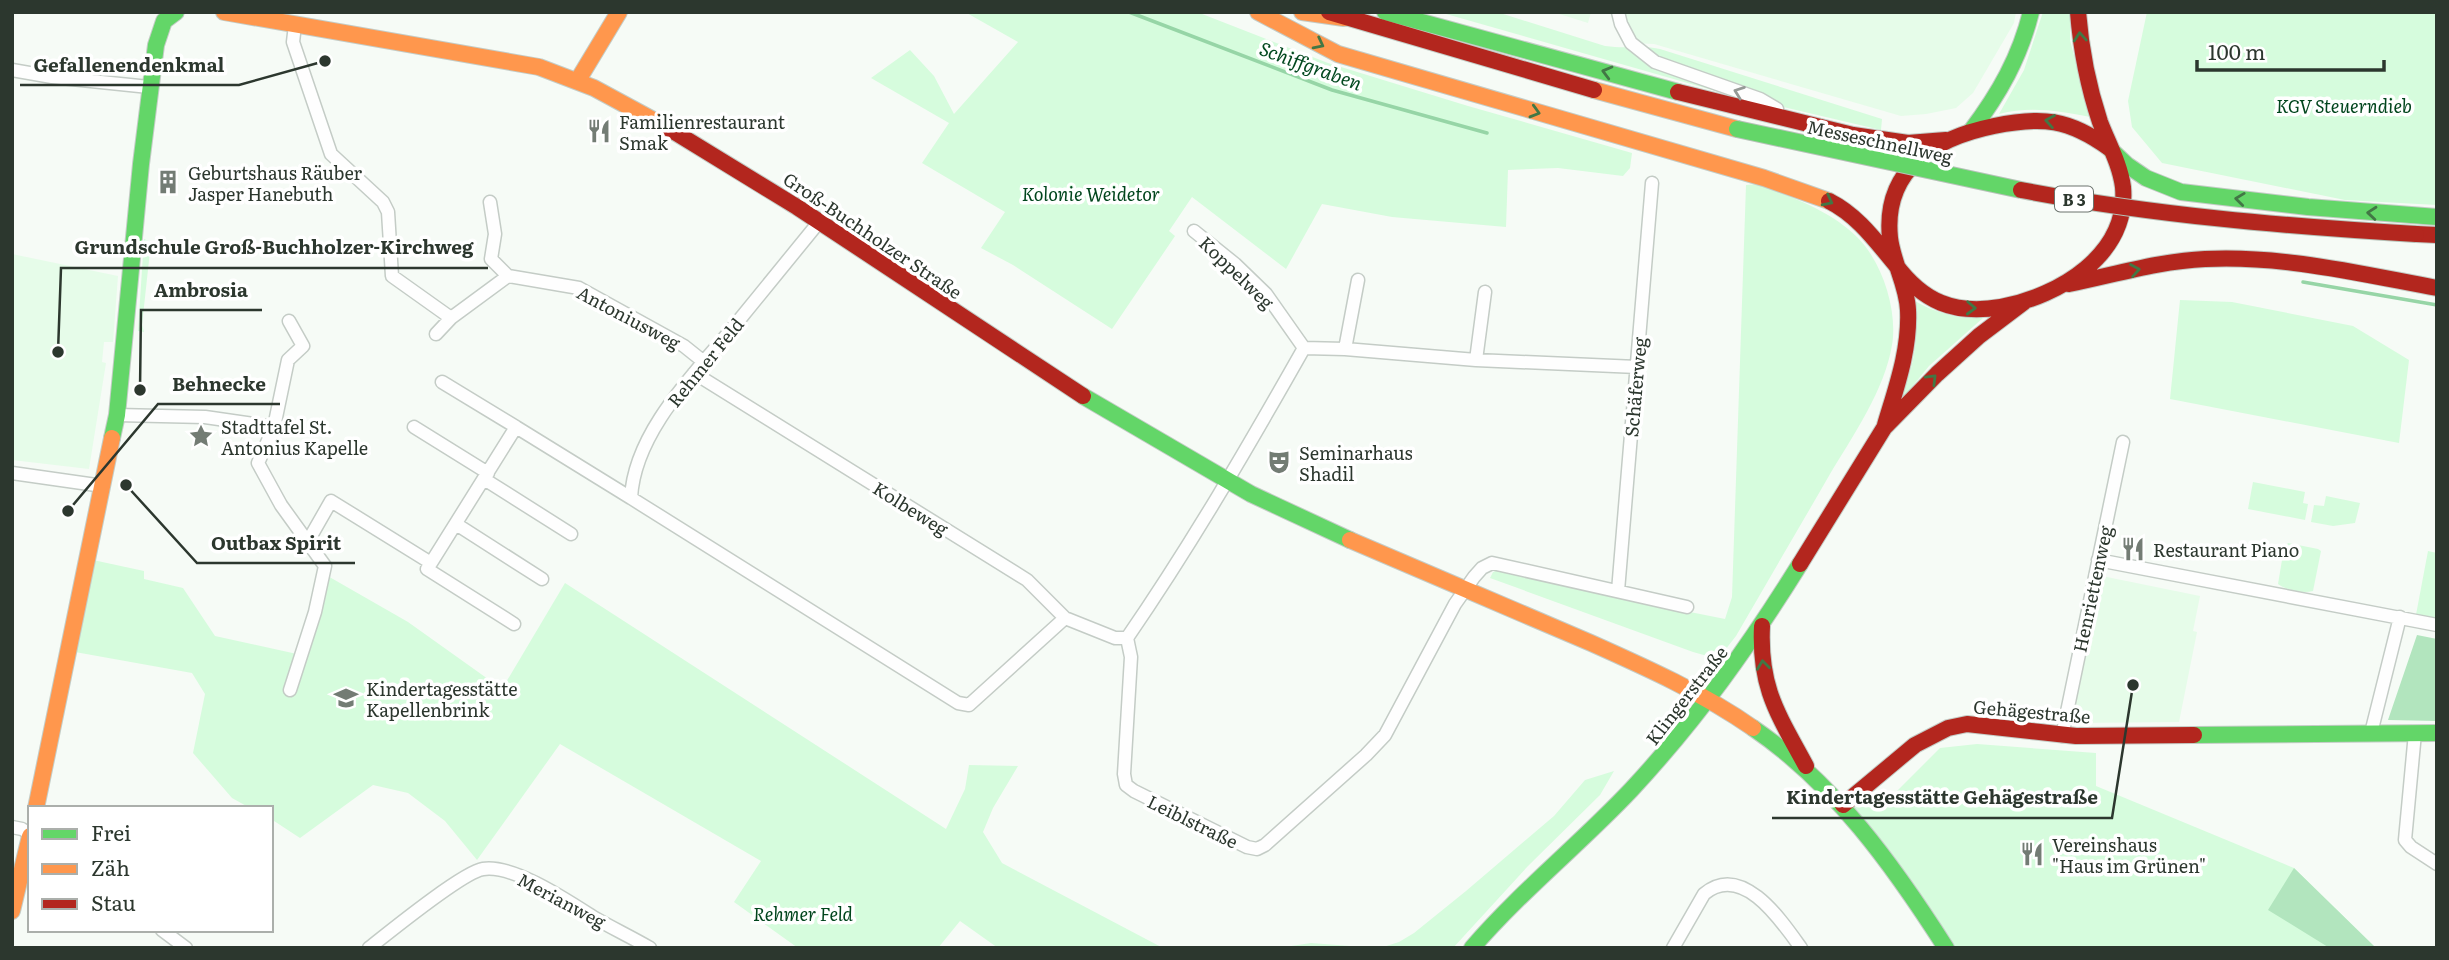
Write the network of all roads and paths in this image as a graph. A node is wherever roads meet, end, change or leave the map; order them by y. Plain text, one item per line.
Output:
1 (224, 12) edge
2 (619, 12) edge
3 (1258, 12) edge
4 (1302, 12) edge
5 (1329, 12) edge
6 (1385, 12) edge
7 (1618, 12) edge
8 (2031, 12) edge
9 (2078, 12) edge
10 (174, 13) edge
11 (1347, 18) junction
12 (295, 24) junction
13 (12, 70) edge
14 (578, 80) junction
15 (149, 87) junction
16 (1799, 122) junction
17 (1971, 131) junction
18 (1946, 140) junction
19 (2110, 149) junction
20 (1652, 183) dead end
21 (490, 202) dead end
22 (2437, 217) edge
23 (819, 222) junction
24 (1194, 231) dead end
25 (2437, 235) edge
26 (1895, 264) junction
27 (508, 276) junction
28 (1358, 280) dead end
29 (2068, 284) junction
30 (2437, 288) edge
31 (1485, 292) dead end
32 (2024, 302) junction
33 (451, 318) junction
34 (289, 321) dead end
35 (436, 334) dead end
36 (1304, 348) junction
37 (1345, 349) junction
38 (1476, 360) junction
39 (704, 362) junction
40 (1637, 367) junction
41 (694, 373) junction
42 (442, 382) dead end
43 (117, 415) junction
44 (274, 427) junction
45 (414, 427) dead end
46 (516, 427) junction
47 (1884, 428) junction
48 (2123, 442) dead end
49 (12, 473) edge
50 (486, 476) junction
51 (1228, 482) junction
52 (103, 486) junction
53 (631, 498) junction
54 (456, 524) junction
55 (571, 534) dead end
56 (307, 543) junction
57 (2098, 559) junction
58 (431, 563) junction
59 (542, 579) dead end
60 (1466, 588) junction
61 (1618, 591) junction
62 (1687, 607) dead end
63 (2400, 617) junction
64 (1065, 618) junction
65 (514, 624) dead end
66 (2437, 625) edge
67 (1762, 626) junction
68 (1127, 639) junction
69 (290, 690) dead end
70 (1708, 700) junction
71 (2371, 733) junction
72 (2416, 733) junction
73 (2437, 733) edge
74 (2062, 736) junction
75 (1809, 772) junction
76 (1843, 805) junction
77 (36, 806) edge
78 (12, 827) edge
79 (28, 834) edge
80 (28, 843) edge
81 (2437, 863) edge
82 (12, 911) edge
83 (165, 932) edge
84 (186, 948) edge
85 (369, 948) edge
86 (650, 948) edge
87 (1472, 948) edge
88 (1673, 948) edge
89 (1801, 948) edge
90 (1946, 948) edge

1 - 12 main road, Groß-Buchholzer Straße
2 - 14 main road
3 -> 26 main road
4 - 11 main road
5 - 11 main road, Messeschnellweg / B 3
16 -> 6 main road
16 -> 7 street
8 - 17 main road
19 -> 9 main road
10 - 15 main road
11 - 25 main road, Messeschnellweg / B 3, bridge
12 - 14 main road, Groß-Buchholzer Straße
12 - 33 street
13 - 15 street
14 - 23 main road, Groß-Buchholzer Straße
15 - 43 main road
16 - 18 main road
17 - 18 main road
19 -> 17 main road
18 - 26 main road
22 -> 19 main road
19 - 29 main road
20 - 40 street, Schäferweg
21 - 27 street
23 - 39 street, Rehmer Feld
23 - 51 main road, Groß-Buchholzer Straße
24 - 36 street, Koppelweg
26 -> 32 main road
26 - 47 main road, Klingerstraße
27 - 33 street
27 - 39 street, Antoniusweg
28 - 37 street
29 -> 30 main road
29 - 32 main road
31 - 38 street
47 -> 32 main road, Klingerstraße
33 - 35 street
34 - 44 street
36 - 37 street
36 - 51 street
37 - 38 street
38 - 40 street
39 - 41 street, Rehmer Feld
40 - 61 street, Schäferweg
41 - 53 street, Rehmer Feld
41 - 64 street, Kolbeweg
42 - 46 street
43 - 44 street
43 - 52 main road
44 - 56 street
45 - 50 street
46 - 50 street
46 - 53 street
47 - 67 main road, Klingerstraße
48 - 57 street, Henriettenweg
49 - 52 street
50 - 54 street
50 - 55 street
51 - 60 main road, Groß-Buchholzer Straße
51 - 68 street
52 - 77 main road
53 - 64 street
54 - 58 street
54 - 59 street
56 - 58 street
56 - 69 street
57 - 63 street
57 - 74 street, Henriettenweg
58 - 65 street
60 - 61 street
60 - 68 street, Leiblstraße
60 - 70 main road, Groß-Buchholzer Straße
61 - 62 street
63 - 66 street
63 - 71 street
64 - 68 street, Kolbeweg
67 - 70 main road, Klingerstraße
75 -> 67 main road
70 - 75 main road, Groß-Buchholzer Straße
70 - 87 main road, Klingerstraße
71 - 72 main road, Gehägestraße
71 - 74 main road, Gehägestraße
72 - 73 main road, Gehägestraße
72 - 81 street
74 - 76 main road, Gehägestraße
75 - 76 main road
76 - 90 main road
78 - 79 street
80 - 82 main road
83 - 84 street
85 - 86 street, Merianweg
88 - 89 street

